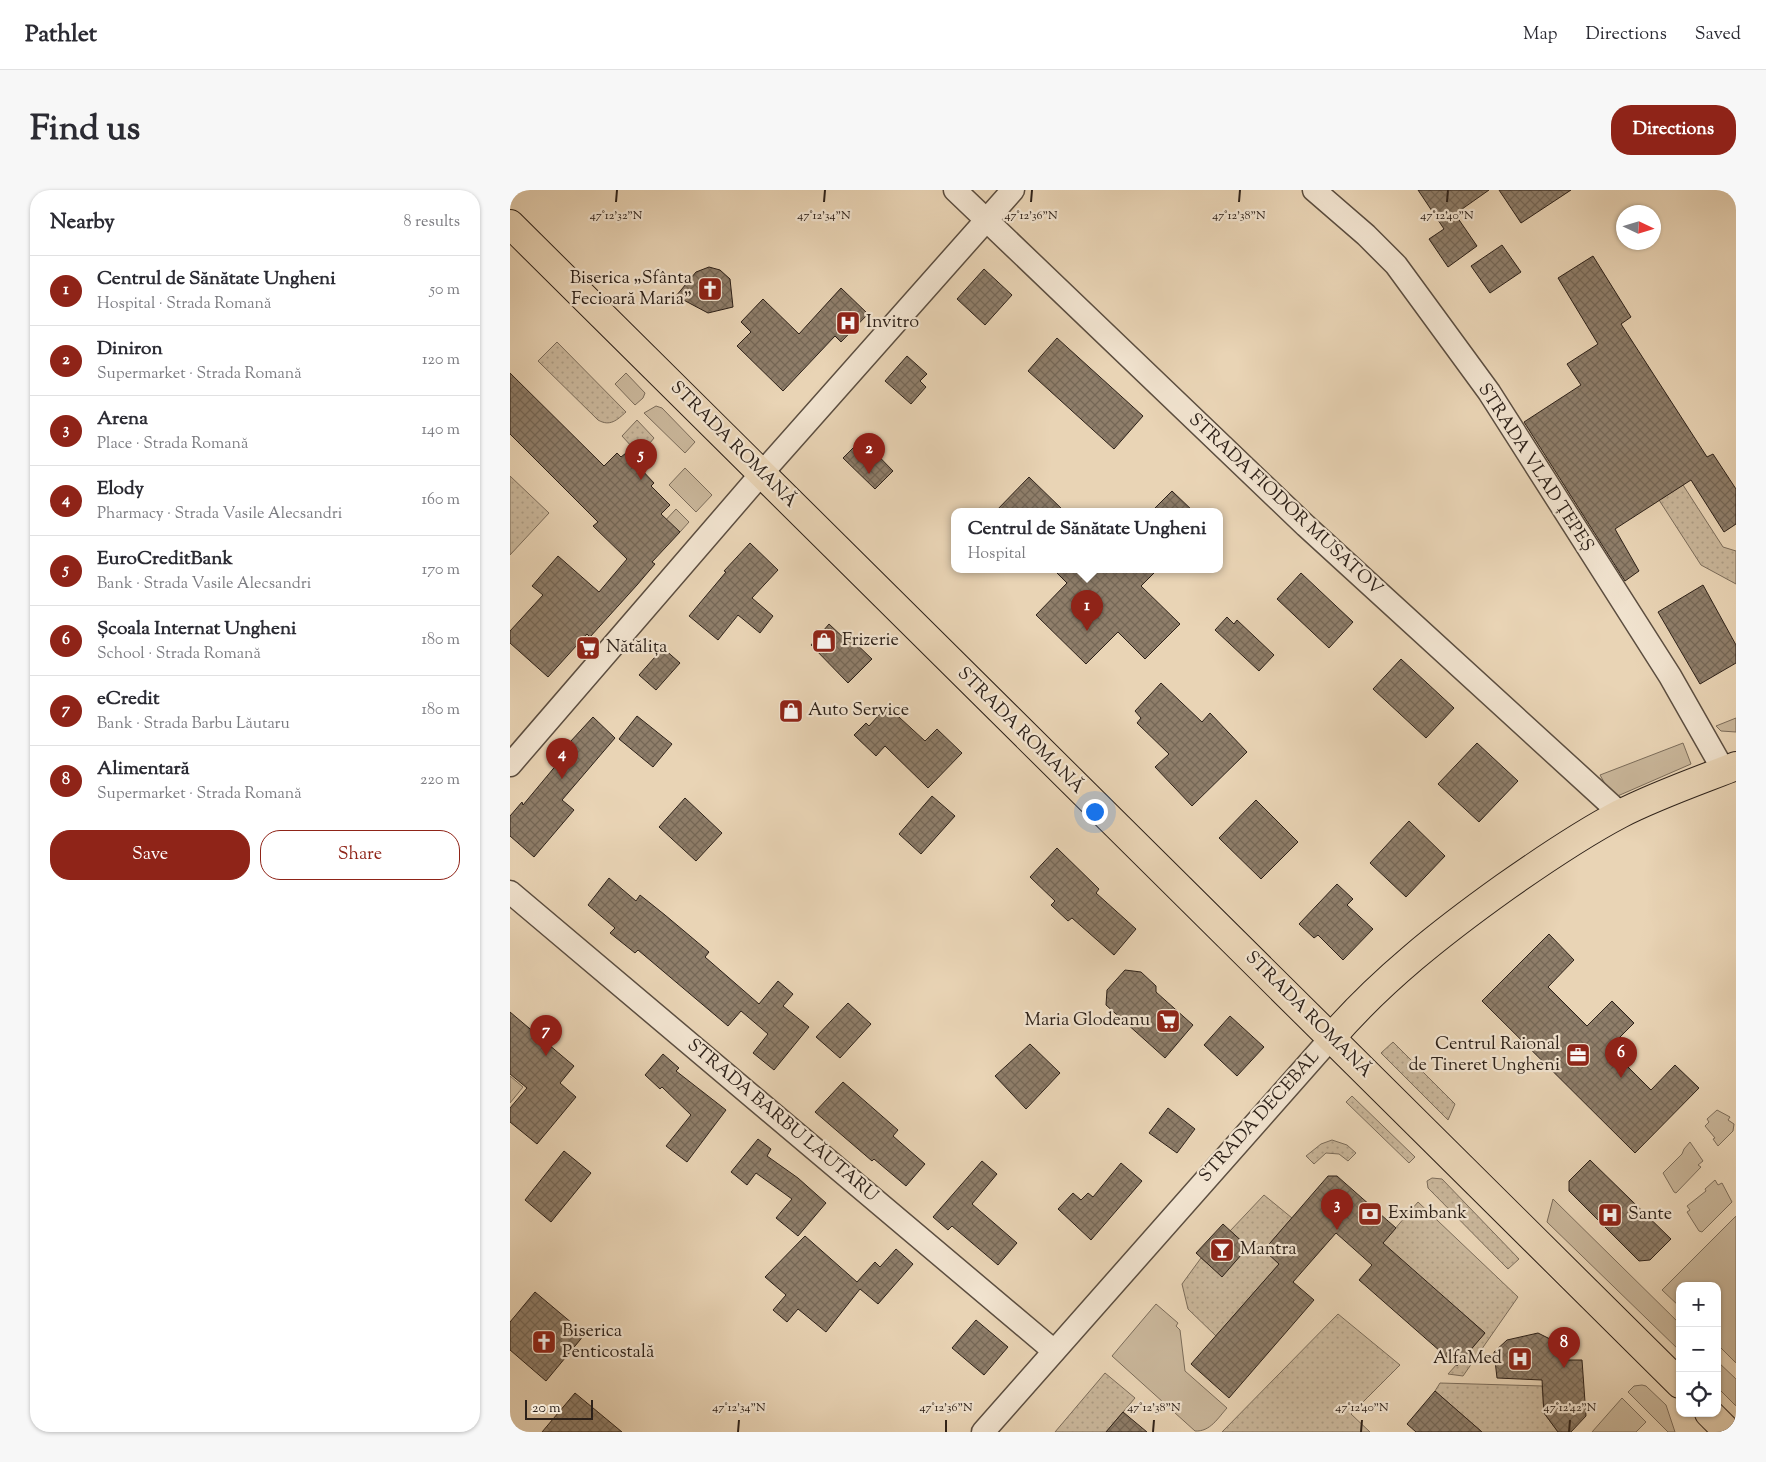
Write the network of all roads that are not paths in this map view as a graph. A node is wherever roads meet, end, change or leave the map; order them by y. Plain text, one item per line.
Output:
1 (955, 190) edge
2 (1013, 190) edge
3 (1314, 190) edge
4 (986, 220) junction
5 (510, 224) edge
6 (762, 473) junction
7 (510, 765) edge
8 (1730, 768) edge
9 (1621, 814) junction
10 (510, 892) edge
11 (1331, 1038) junction
12 (1054, 1351) junction
13 (1676, 1380) edge
14 (1713, 1417) edge
15 (983, 1432) edge
16 (1728, 1432) edge

1 - 4 street, STRADA FIODOR MUSATOV
2 - 4 street
3 - 8 street, STRADA VLAD ŢEPEȘ
4 - 6 street
4 - 9 street, STRADA FIODOR MUSATOV
5 - 6 main road, STRADA ROMANĂ
6 - 7 street
6 - 11 main road, STRADA ROMANĂ
8 - 9 main road, STRADA DECEBAL
9 - 11 main road, STRADA DECEBAL
10 - 12 street, STRADA BARBU LĂUTARU
11 - 12 street, STRADA DECEBAL
11 - 13 main road, STRADA ROMANĂ
12 - 15 street, STRADA DECEBAL
14 - 16 main road

